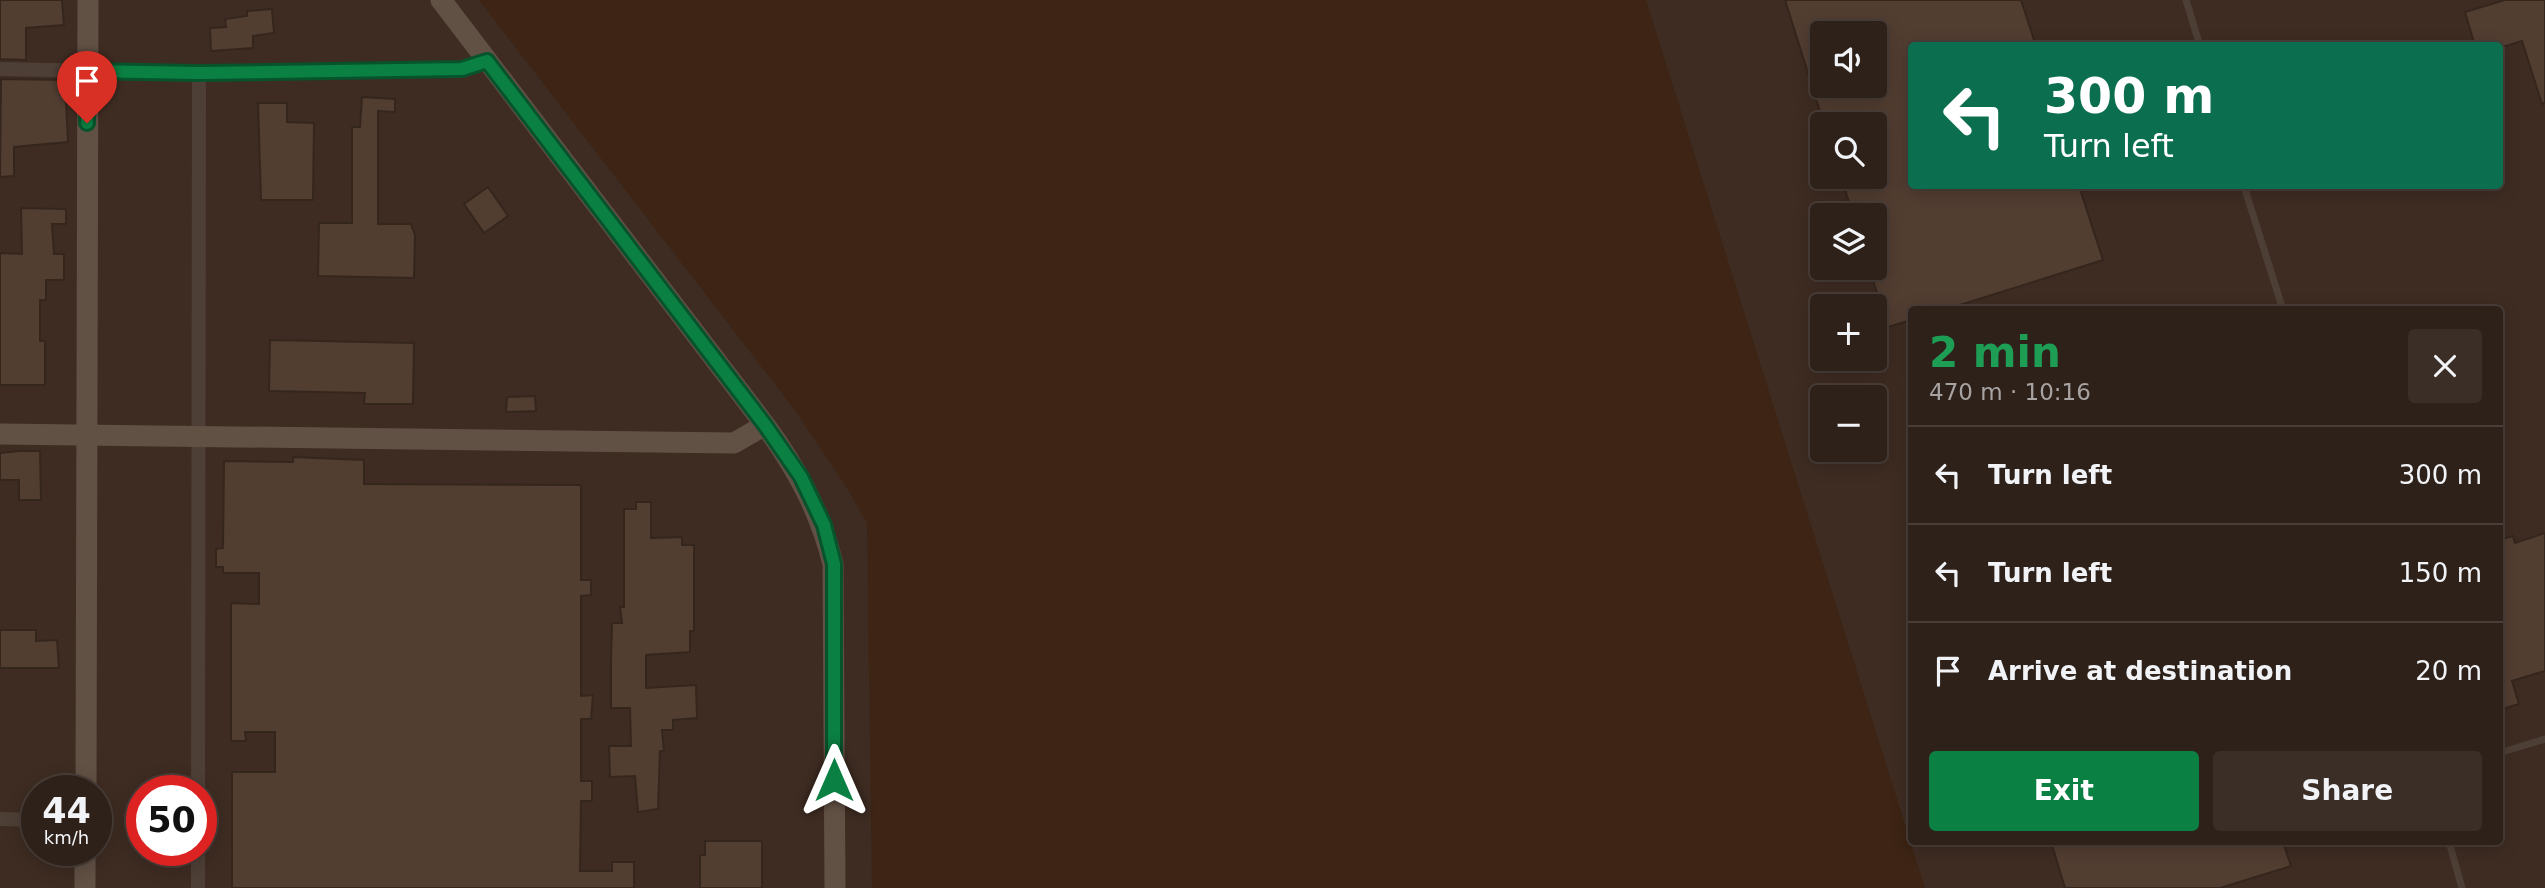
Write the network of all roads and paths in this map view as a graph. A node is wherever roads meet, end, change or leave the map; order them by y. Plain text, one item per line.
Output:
1 (88, 0) edge
2 (441, 0) edge
3 (2186, 0) edge
4 (2199, 42) edge
5 (487, 61) junction
6 (0, 69) edge
7 (87, 71) junction
8 (199, 73) junction
9 (2245, 189) edge
10 (2282, 306) edge
11 (765, 425) junction
12 (0, 434) edge
13 (88, 435) junction
14 (199, 438) junction
15 (2545, 739) edge
16 (2503, 753) edge
17 (86, 775) edge
18 (198, 775) edge
19 (0, 819) edge
20 (21, 820) edge
21 (2450, 845) edge
22 (85, 866) edge
23 (198, 866) edge
24 (85, 888) edge
25 (198, 888) edge
26 (835, 888) edge
27 (2462, 888) edge

1 - 7 street
2 - 5 street
3 - 4 lane
5 - 8 street
5 - 11 street
6 - 7 street
7 - 8 street
7 - 13 street
8 - 14 street
9 - 10 lane
11 - 14 street
11 - 26 street
12 - 13 street
13 - 14 street
13 - 17 street
14 - 18 street
15 - 16 lane
19 - 20 street
21 - 27 lane
22 - 24 street
23 - 25 street

